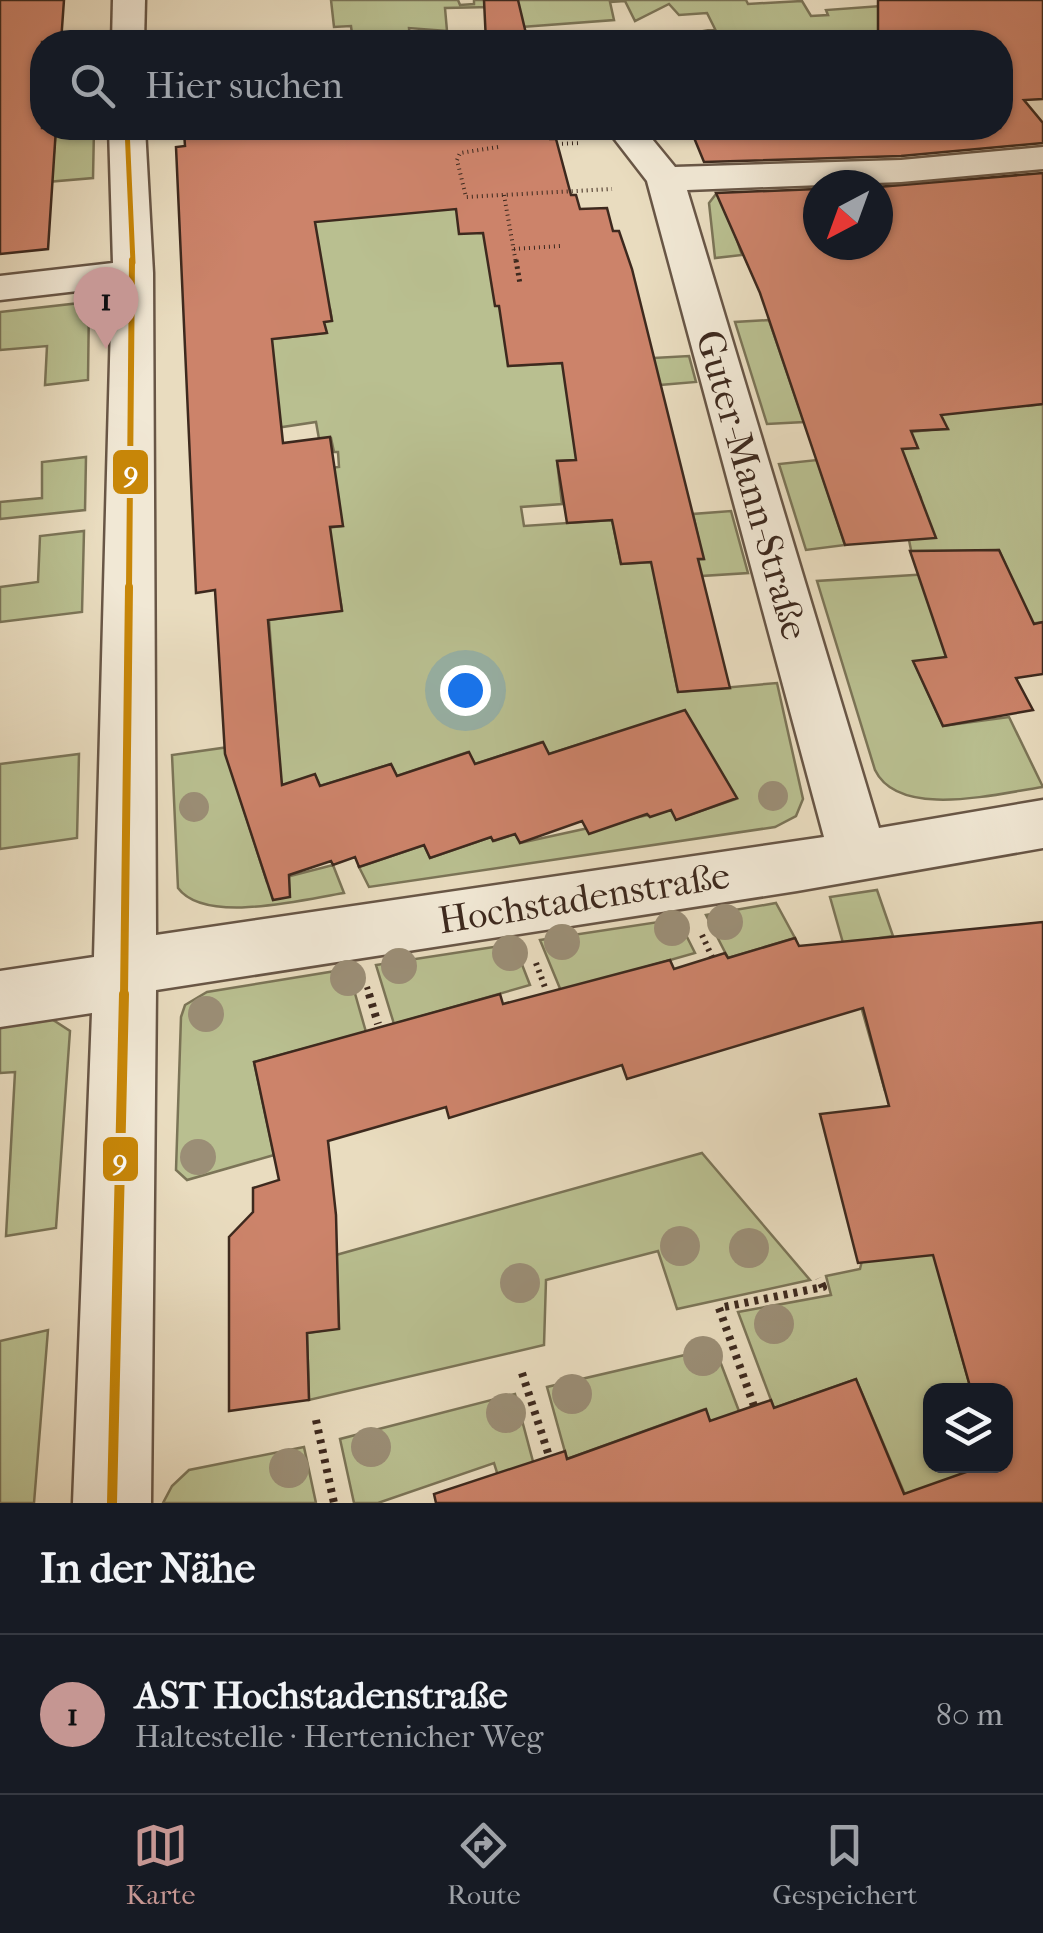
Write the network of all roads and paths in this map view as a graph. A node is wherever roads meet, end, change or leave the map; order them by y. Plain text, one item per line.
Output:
1 (128, 0) edge
2 (128, 30) edge
3 (127, 140) edge
4 (628, 140) edge
5 (498, 147) dead end
6 (1043, 158) edge
7 (644, 184) junction
8 (504, 195) junction
9 (560, 246) dead end
10 (514, 249) junction
11 (132, 274) junction
12 (520, 284) dead end
13 (0, 288) edge
14 (1043, 824) edge
15 (858, 854) junction
16 (125, 974) junction
17 (0, 999) edge
18 (820, 1278) dead end
19 (522, 1373) dead end
20 (754, 1406) dead end
21 (316, 1420) dead end
22 (549, 1456) dead end
23 (112, 1503) edge
24 (334, 1503) edge

1 - 2 street
3 - 11 street
4 - 7 street, Guter-Mann-Straße
5 - 8 path
6 - 7 street
7 - 8 path
7 - 15 street, Guter-Mann-Straße
8 - 10 path
9 - 10 path
10 - 12 path
11 - 13 street
11 - 16 street
14 - 15 street, Hochstadenstraße
15 - 16 street, Hochstadenstraße
16 - 17 street, Hochstadenstraße
16 - 23 street
18 - 20 path
19 - 22 path
21 - 24 path

